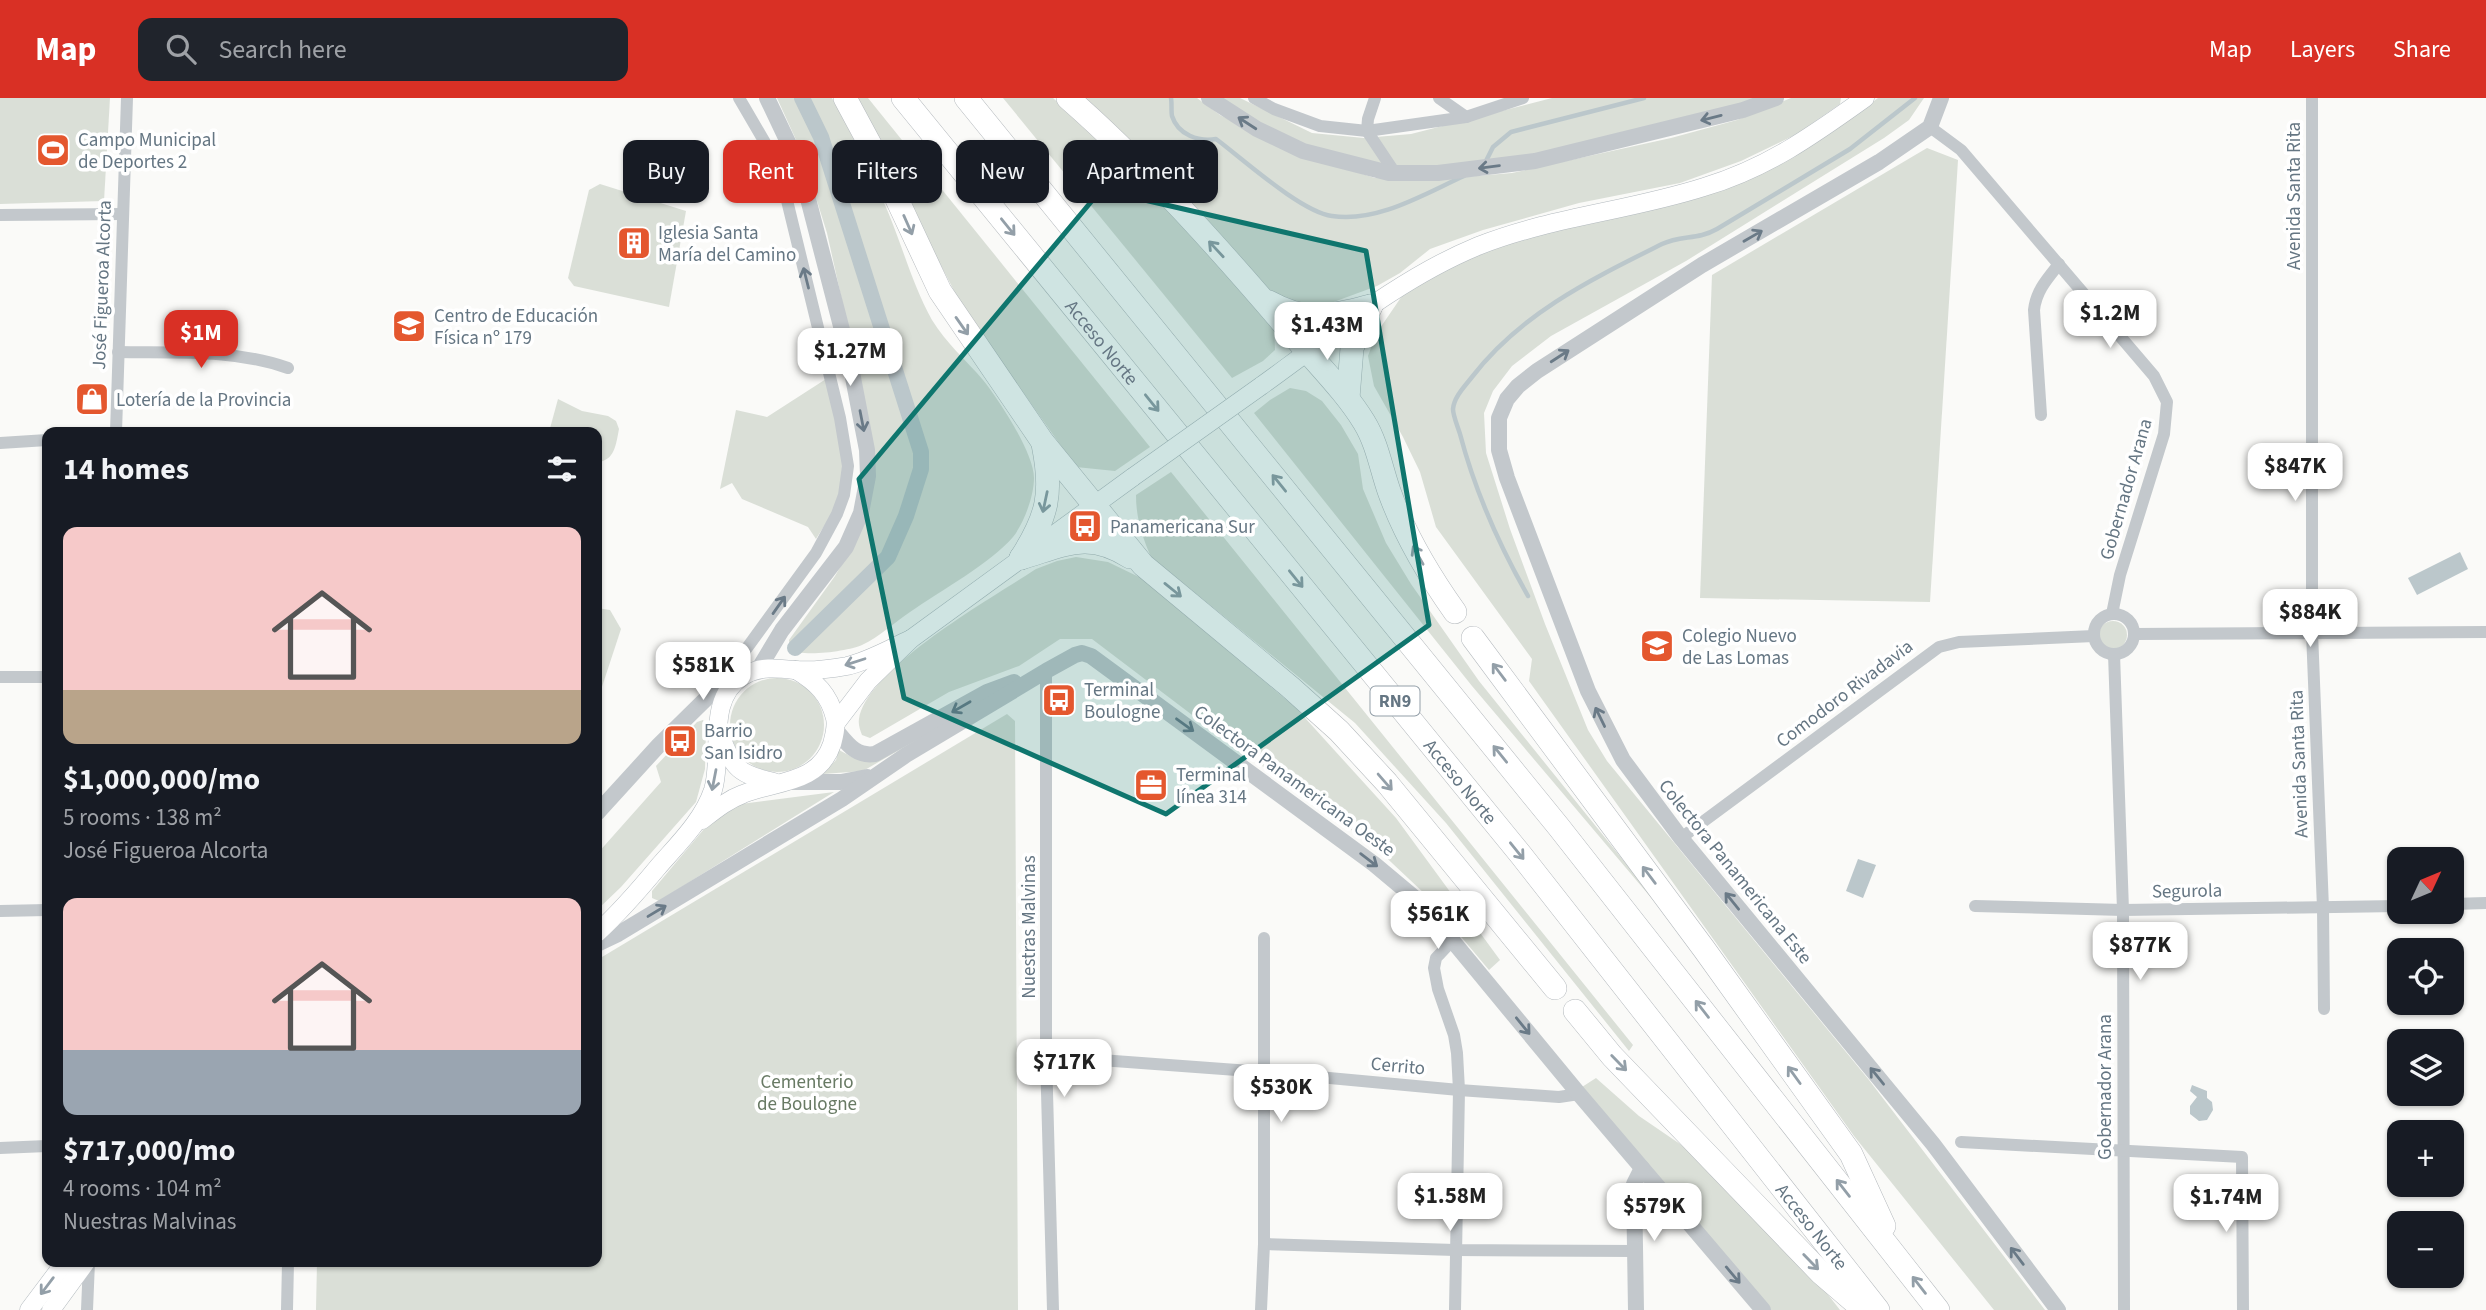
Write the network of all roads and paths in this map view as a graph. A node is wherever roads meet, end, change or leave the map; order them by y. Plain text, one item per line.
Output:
1 (127, 98) edge
2 (739, 98) edge
3 (768, 98) edge
4 (845, 98) edge
5 (903, 98) edge
6 (966, 98) edge
7 (1068, 98) edge
8 (1209, 98) edge
9 (1254, 98) edge
10 (1374, 98) edge
11 (1439, 98) edge
12 (1522, 98) edge
13 (1776, 98) edge
14 (1865, 98) edge
15 (1941, 98) edge
16 (2312, 98) edge
17 (1466, 117) junction
18 (1930, 127) junction
19 (1367, 131) junction
20 (1395, 173) junction
21 (123, 214) junction
22 (0, 215) edge
23 (2059, 264) junction
24 (1263, 299) junction
25 (1371, 306) junction
26 (118, 352) junction
27 (1308, 353) junction
28 (288, 368) dead end
29 (1348, 398) junction
30 (2040, 415) dead end
31 (116, 427) edge
32 (42, 440) edge
33 (1042, 441) junction
34 (0, 443) edge
35 (1093, 505) junction
36 (1021, 558) junction
37 (1143, 565) junction
38 (1455, 612) dead end
39 (2112, 614) junction
40 (2312, 632) junction
41 (2486, 632) edge
42 (2134, 634) junction
43 (2094, 636) junction
44 (1473, 638) dead end
45 (911, 639) junction
46 (2114, 654) junction
47 (758, 670) junction
48 (796, 670) junction
49 (1046, 671) junction
50 (0, 677) edge
51 (42, 677) edge
52 (725, 687) junction
53 (836, 726) junction
54 (718, 730) junction
55 (875, 774) junction
56 (785, 783) junction
57 (602, 808) edge
58 (693, 826) junction
59 (1681, 838) junction
60 (2486, 903) edge
61 (2464, 904) edge
62 (1975, 906) dead end
63 (2387, 906) edge
64 (2323, 908) junction
65 (2123, 909) junction
66 (42, 910) edge
67 (0, 911) edge
68 (602, 928) edge
69 (1264, 938) dead end
70 (1453, 940) junction
71 (602, 942) edge
72 (1555, 988) dead end
73 (2324, 1009) dead end
74 (1575, 1011) dead end
75 (1046, 1056) junction
76 (1264, 1072) junction
77 (1459, 1090) junction
78 (1579, 1094) junction
79 (1962, 1142) dead end
80 (42, 1146) edge
81 (0, 1148) edge
82 (2124, 1150) junction
83 (1642, 1168) junction
84 (1264, 1244) junction
85 (1455, 1250) junction
86 (1635, 1251) junction
87 (1900, 1261) junction
88 (61, 1267) edge
89 (83, 1267) edge
90 (87, 1267) edge
91 (288, 1267) edge
92 (29, 1310) edge
93 (51, 1310) edge
94 (87, 1310) edge
95 (288, 1310) edge
96 (1053, 1310) edge
97 (1261, 1310) edge
98 (1455, 1310) edge
99 (1636, 1310) edge
100 (1763, 1310) edge
101 (1864, 1310) edge
102 (1878, 1310) edge
103 (1938, 1310) edge
104 (2058, 1310) edge
105 (2124, 1310) edge
106 (2243, 1310) edge

1 - 21 street, José Figueroa Alcorta
52 -> 2 street
3 -> 47 street
4 -> 33 highway
5 -> 102 highway, Acceso Norte / RN9
87 -> 6 highway, RN9
24 -> 7 highway
20 -> 8 street
9 - 19 street
10 - 19 street
11 - 17 street
12 - 17 street
13 -> 20 street
14 - 25 main road
15 - 18 street
16 - 40 street, Avenida Santa Rita
17 - 19 street
18 - 23 street, Gobernador Arana
59 -> 18 street, Colectora Panamericana Este
19 - 20 street
21 - 22 street
21 - 26 street, José Figueroa Alcorta
23 - 30 street
23 - 39 street, Gobernador Arana
24 - 25 highway
24 - 27 highway
25 - 27 main road
25 - 29 highway
26 - 28 street
26 - 31 street, José Figueroa Alcorta
27 - 29 highway
27 - 35 main road, bridge
38 -> 29 highway
32 - 34 street
33 - 35 highway
33 -> 36 highway
35 - 36 main road
35 - 37 highway
36 - 37 highway
36 - 45 main road
37 -> 72 highway
39 - 42 street
39 - 43 street
40 - 41 street
40 - 42 street
40 - 64 street, Avenida Santa Rita
42 - 46 street
43 - 46 street
43 - 59 street, Comodoro Rivadavia
87 -> 44 highway
45 -> 48 main road
45 - 53 main road
46 - 65 street, Gobernador Arana
47 - 48 main road
47 - 52 main road
48 - 53 main road
49 -> 53 street
49 - 55 street
49 -> 70 street, Colectora Panamericana Oeste
49 - 75 street, Nuestras Malvinas
50 - 51 street
52 - 54 main road
52 - 57 street
53 - 56 main road
54 - 56 main road
54 -> 58 main road
55 - 56 street
71 -> 55 street
56 - 58 main road
58 - 68 main road
104 -> 59 street, Colectora Panamericana Este
60 - 61 street
62 - 65 street, Segurola
63 - 64 street, Segurola
64 - 65 street, Segurola
64 - 73 street, Avenida Santa Rita
65 - 82 street, Gobernador Arana
66 - 67 street
69 - 76 street
70 - 77 street
70 -> 78 street, Colectora Panamericana Oeste
74 -> 101 highway
75 - 76 street, Cerrito
75 - 96 street, Nuestras Malvinas
76 - 77 street, Cerrito
76 - 84 street
77 - 78 street, Cerrito
77 - 85 street
78 - 83 street, Colectora Panamericana Oeste
79 - 82 street
80 - 81 street
82 - 105 street, Gobernador Arana
82 - 106 street
83 - 86 street
83 -> 100 street, Colectora Panamericana Oeste
84 - 85 street
84 - 97 street
85 - 86 street
85 - 98 street
86 - 99 street
103 -> 87 highway, RN9
88 -> 92 main road
89 - 93 main road
90 - 94 street
91 - 95 street

